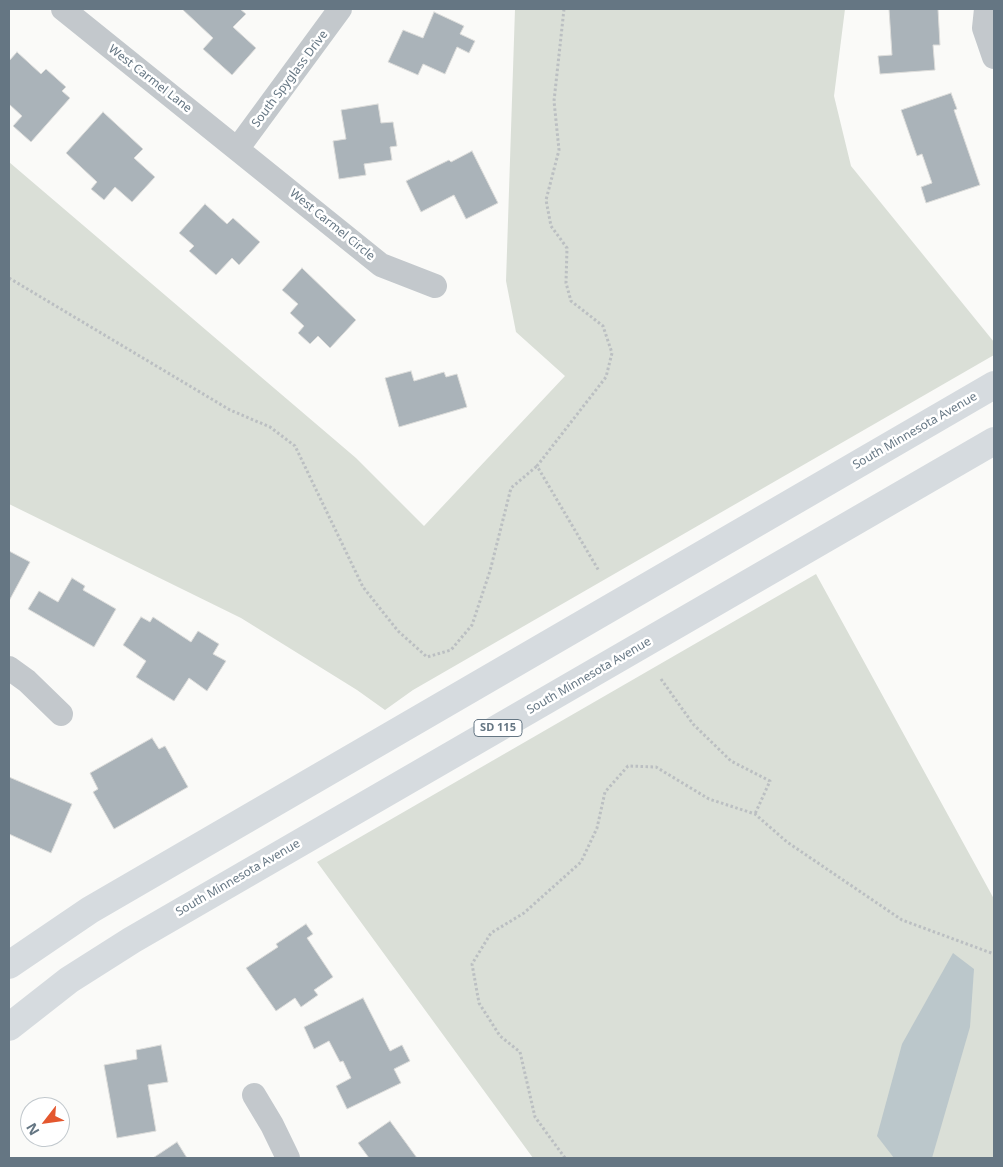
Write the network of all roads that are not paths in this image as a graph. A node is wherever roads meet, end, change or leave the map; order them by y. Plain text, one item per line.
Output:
1 (63, 9) edge
2 (340, 9) edge
3 (986, 9) edge
4 (994, 57) edge
5 (238, 148) junction
6 (435, 286) dead end
7 (994, 385) edge
8 (994, 441) edge
9 (9, 668) edge
10 (61, 714) dead end
11 (9, 965) edge
12 (9, 1027) edge
13 (254, 1095) dead end
14 (288, 1158) edge

1 - 5 street, West Carmel Lane
2 - 5 street, South Spyglass Drive
3 - 4 street
5 - 6 street, West Carmel Circle
7 - 11 main road, South Minnesota Avenue
8 - 12 main road, South Minnesota Avenue / SD 115
9 - 10 street
13 - 14 street

